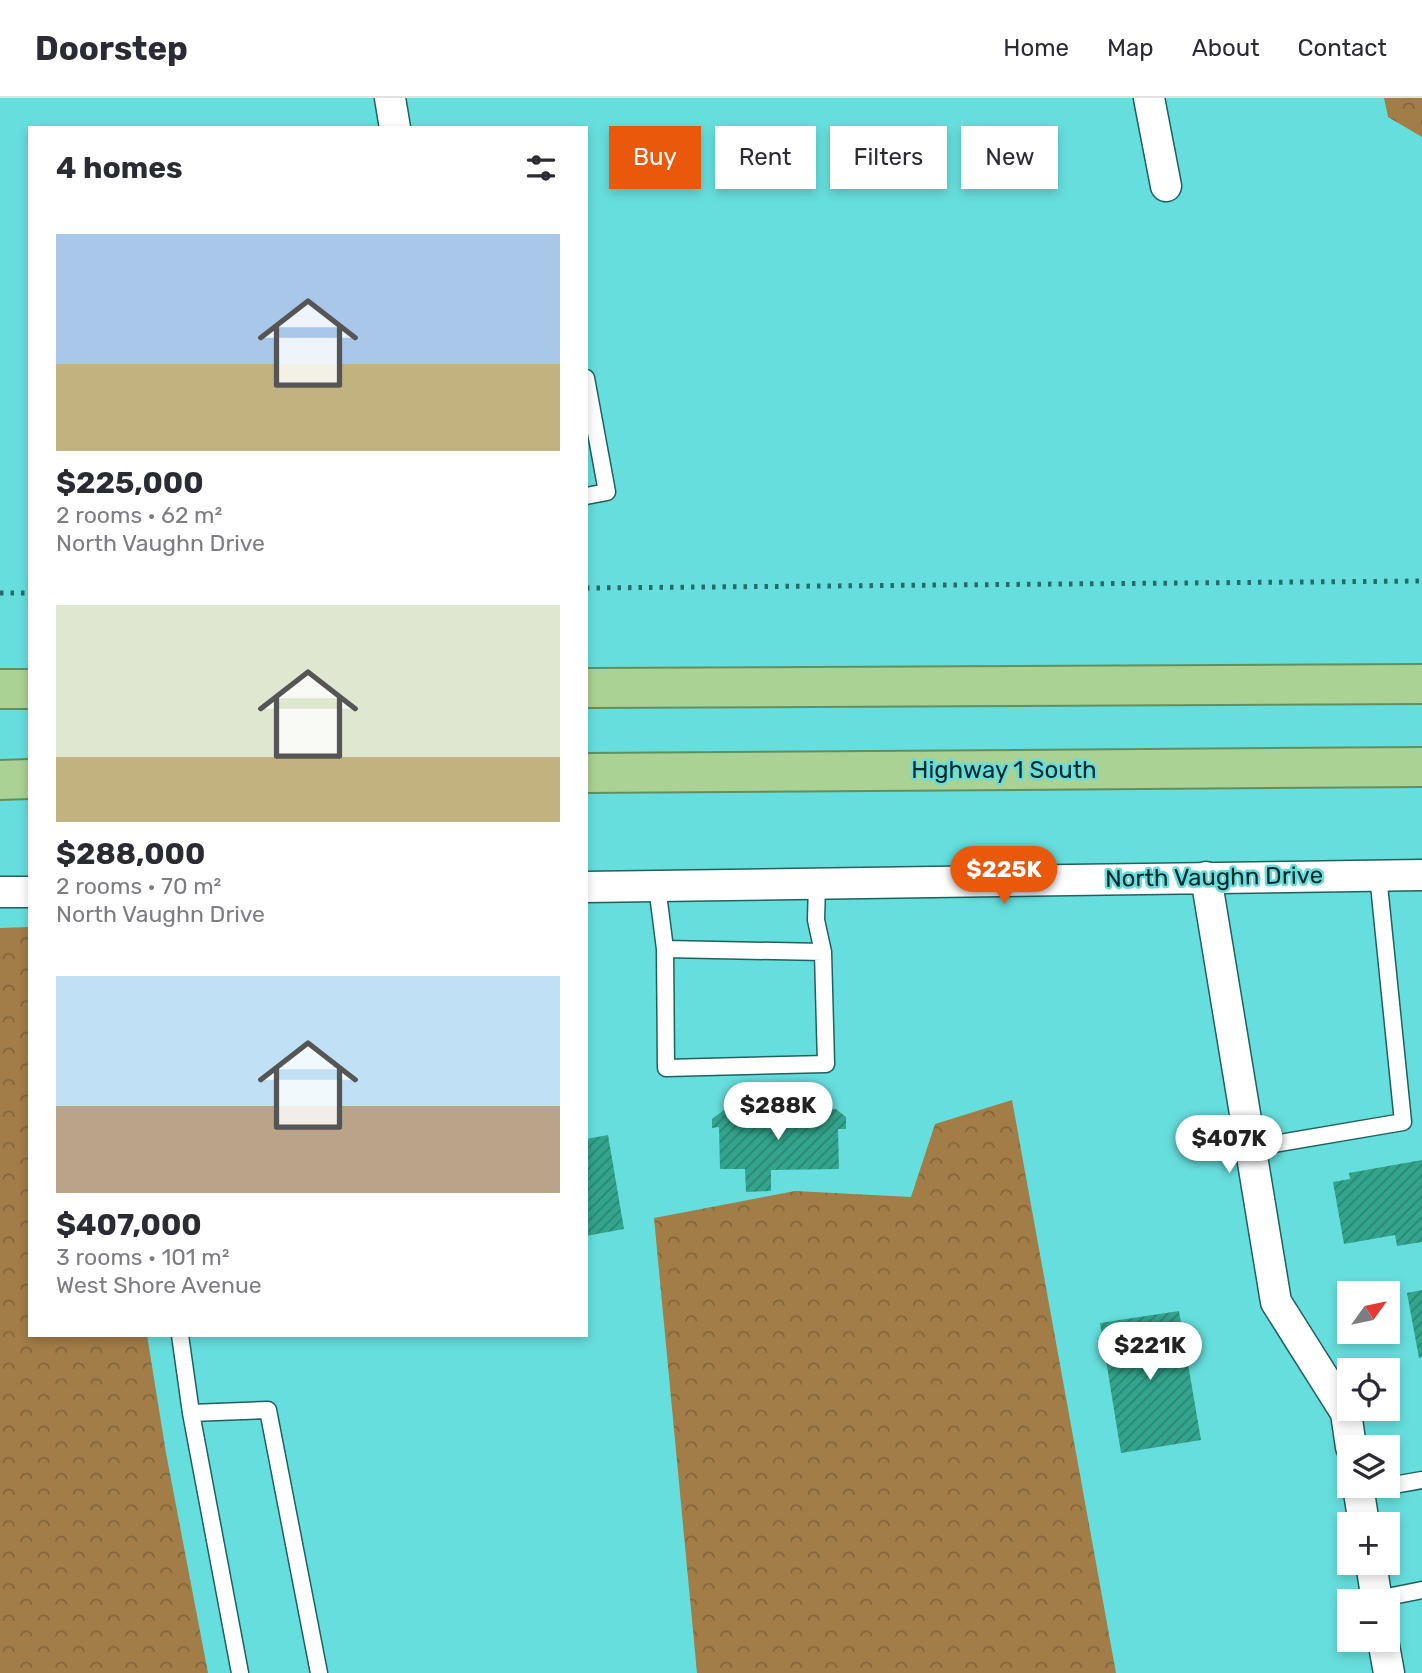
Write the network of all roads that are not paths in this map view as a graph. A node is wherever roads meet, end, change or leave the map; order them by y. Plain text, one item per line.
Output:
1 (390, 98) edge
2 (1149, 98) edge
3 (394, 126) edge
4 (1166, 186) dead end
5 (588, 389) edge
6 (588, 496) edge
7 (1422, 684) edge
8 (588, 688) edge
9 (0, 689) edge
10 (28, 689) edge
11 (1422, 767) edge
12 (588, 773) edge
13 (28, 779) edge
14 (0, 780) edge
15 (1378, 875) junction
16 (1422, 875) edge
17 (1206, 877) junction
18 (817, 883) junction
19 (657, 886) junction
20 (588, 887) edge
21 (0, 892) edge
22 (28, 892) edge
23 (665, 949) junction
24 (823, 952) junction
25 (1251, 1148) junction
26 (180, 1337) edge
27 (191, 1413) junction
28 (1350, 1435) edge
29 (1422, 1480) edge
30 (1400, 1483) edge
31 (1422, 1590) edge
32 (1400, 1595) edge
33 (1385, 1652) edge
34 (240, 1673) edge
35 (319, 1673) edge
36 (1389, 1673) edge

1 - 3 street
2 - 4 street
5 - 6 lane
7 - 8 highway
9 - 10 highway
11 - 12 highway, Highway 1 South
13 - 14 highway
15 - 16 street, North Vaughn Drive
15 - 17 street, North Vaughn Drive
15 - 25 lane
17 - 18 street, North Vaughn Drive
17 - 25 street
18 - 19 street, North Vaughn Drive
18 - 24 lane
19 - 20 street, North Vaughn Drive
19 - 23 lane
21 - 22 street
23 - 24 lane
23 - 24 lane
25 - 28 street
26 - 27 lane
27 - 34 lane
27 - 35 lane
29 - 30 lane
31 - 32 lane
33 - 36 street

